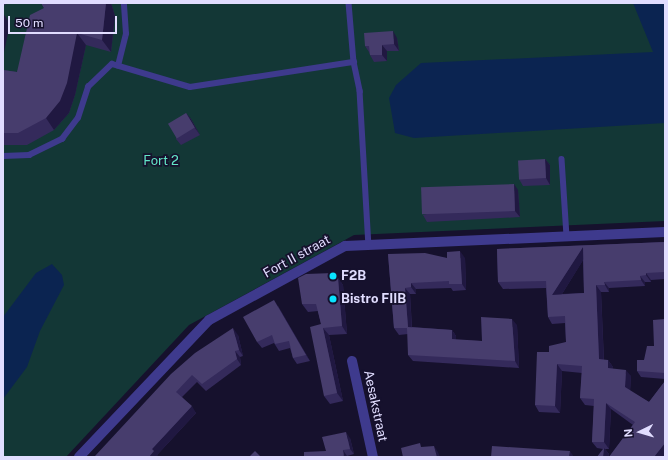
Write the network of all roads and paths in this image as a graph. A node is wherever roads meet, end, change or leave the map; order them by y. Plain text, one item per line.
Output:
1 (124, 3) edge
2 (349, 3) edge
3 (354, 62) junction
4 (118, 66) junction
5 (3, 156) edge
6 (562, 159) dead end
7 (665, 232) edge
8 (567, 237) junction
9 (369, 245) junction
10 (352, 361) dead end
11 (80, 457) edge
12 (373, 457) edge

1 - 4 lane
2 - 3 lane
3 - 4 lane
3 - 9 lane
4 - 5 lane
6 - 8 lane
7 - 8 street, Fort II straat
8 - 9 street, Fort II straat
9 - 11 street, Fort II straat
10 - 12 street, Aesakstraat

